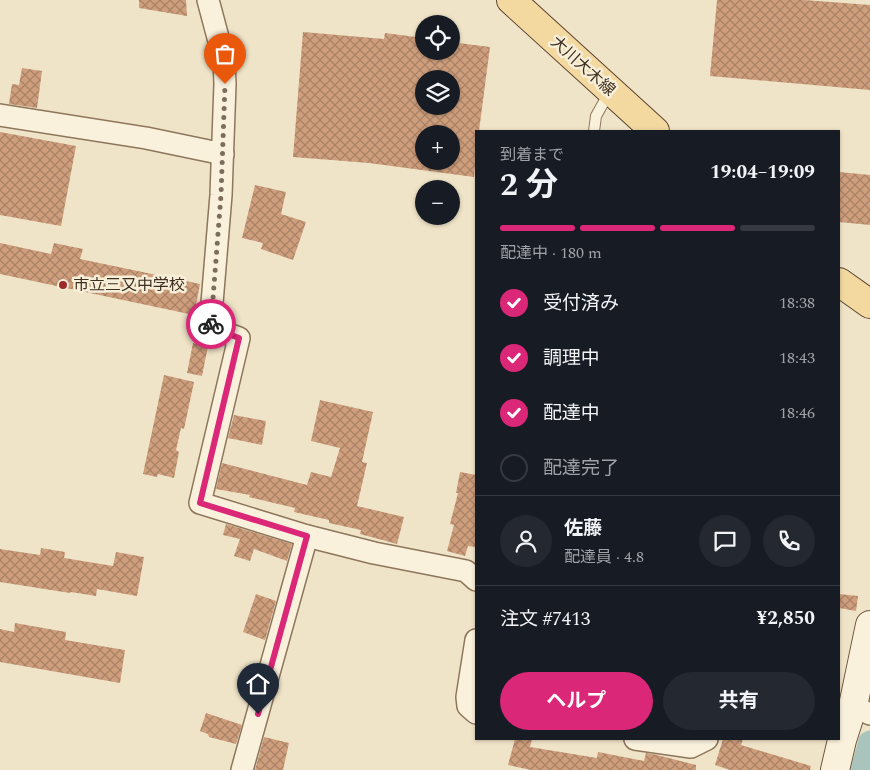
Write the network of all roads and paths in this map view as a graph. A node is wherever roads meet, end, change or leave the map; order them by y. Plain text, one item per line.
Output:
1 (208, 0) edge
2 (511, 0) edge
3 (610, 91) junction
4 (0, 115) edge
5 (594, 130) edge
6 (654, 130) edge
7 (223, 154) junction
8 (840, 283) edge
9 (870, 304) edge
10 (307, 536) junction
11 (475, 579) edge
12 (870, 625) edge
13 (475, 647) edge
14 (861, 710) edge
15 (475, 712) edge
16 (840, 739) edge
17 (643, 740) edge
18 (705, 740) edge
19 (840, 740) edge
20 (242, 770) edge
21 (835, 770) edge

1 - 7 street
2 - 3 main road, 大川大木線
3 - 5 lane
3 - 6 main road, 大川大木線
4 - 7 street
7 - 10 street
8 - 9 main road
10 - 11 street
10 - 20 street
12 - 14 street
13 - 15 street
14 - 16 street
17 - 18 street
19 - 21 street

